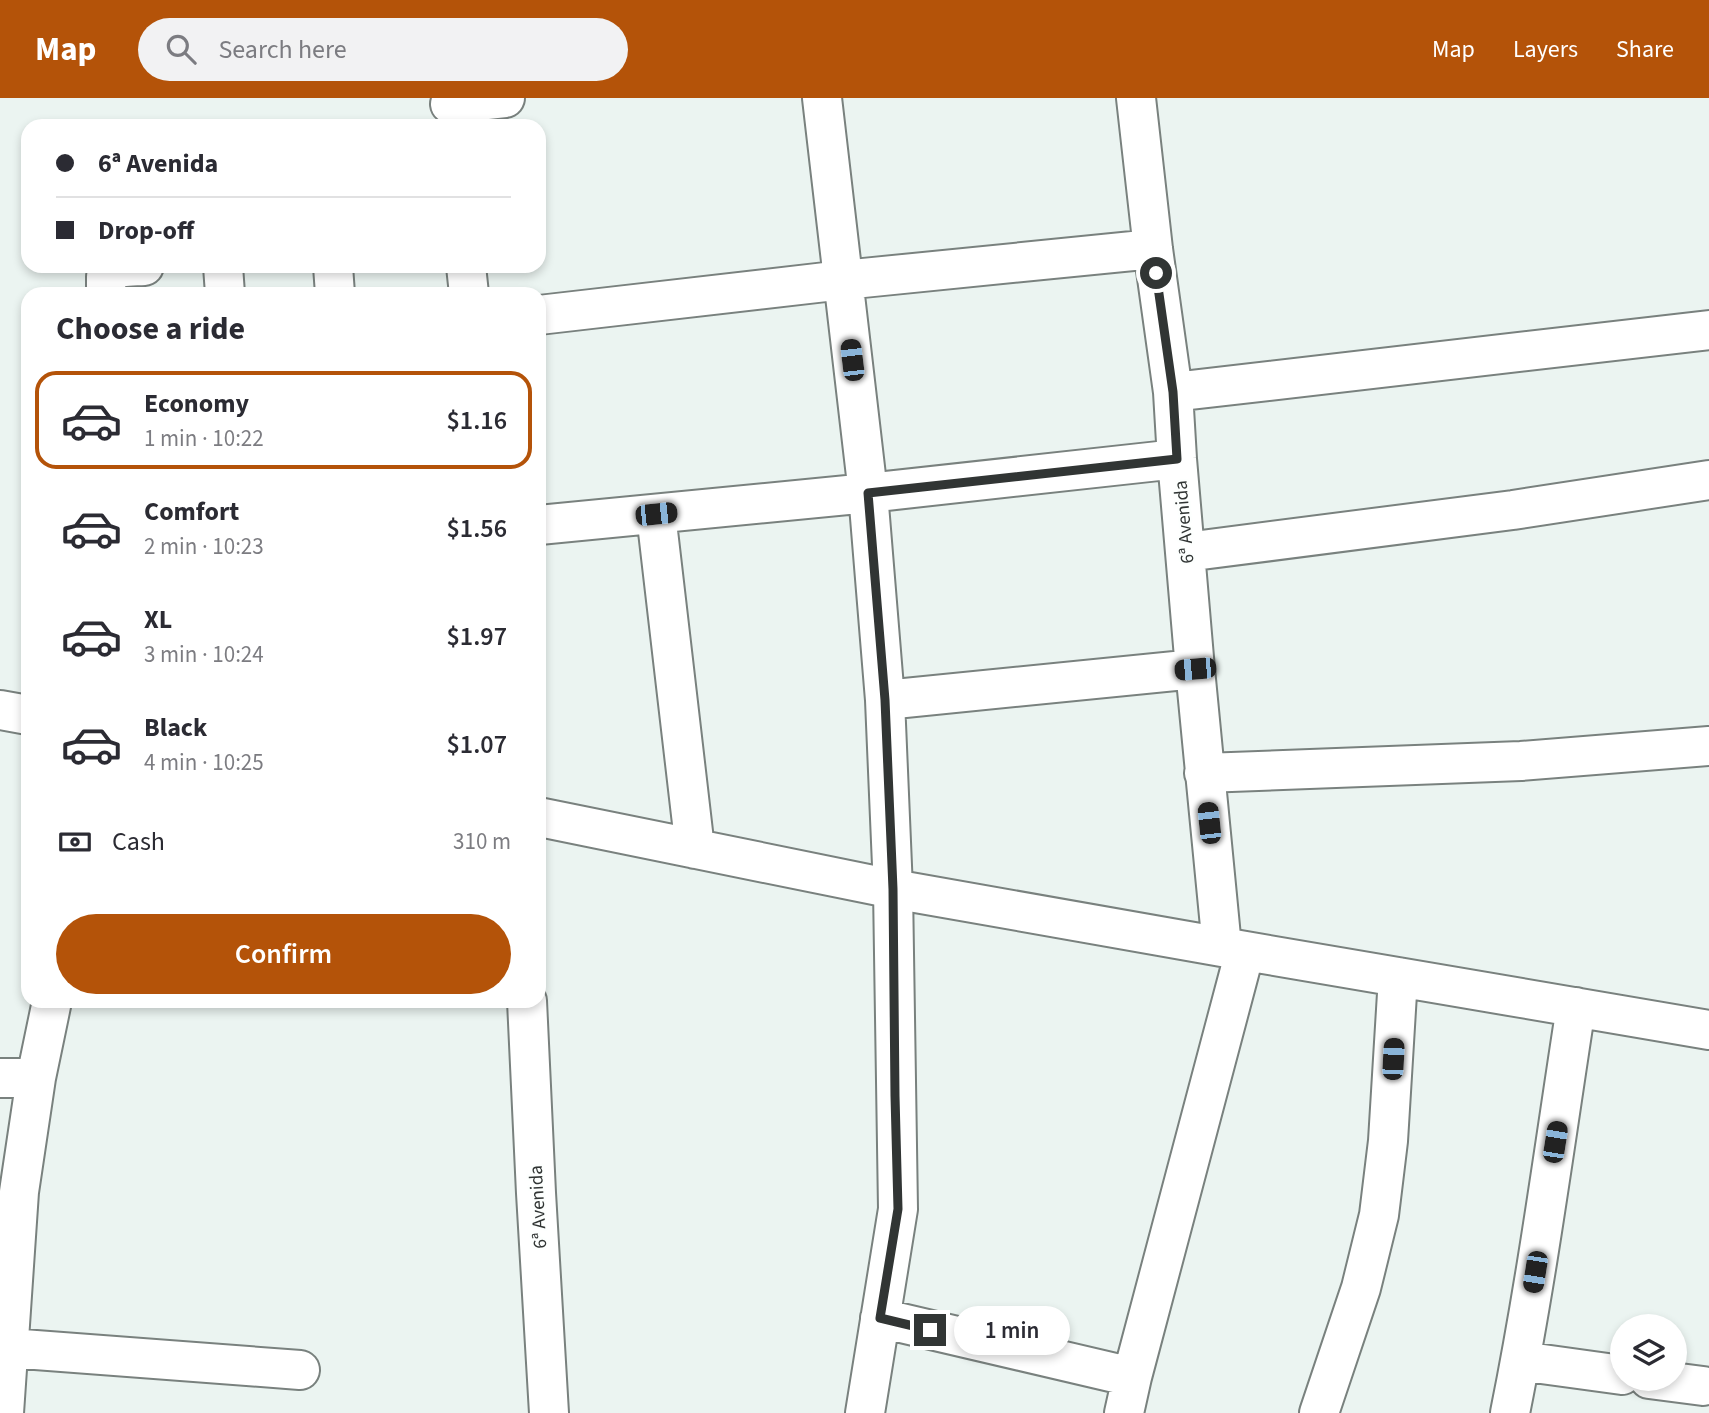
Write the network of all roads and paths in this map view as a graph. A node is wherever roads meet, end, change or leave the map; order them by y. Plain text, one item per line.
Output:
1 (505, 98) edge
2 (822, 98) edge
3 (1136, 98) edge
4 (450, 109) edge
5 (1153, 249) junction
6 (843, 280) junction
7 (546, 315) edge
8 (1709, 330) edge
9 (1173, 392) junction
10 (1177, 459) junction
11 (1709, 480) edge
12 (868, 493) junction
13 (656, 514) junction
14 (546, 524) edge
15 (1186, 552) junction
16 (1195, 669) junction
17 (885, 700) junction
18 (0, 710) edge
19 (21, 714) edge
20 (1709, 746) edge
21 (1204, 773) junction
22 (546, 818) edge
23 (695, 849) junction
24 (893, 889) junction
25 (1233, 949) junction
26 (1398, 977) junction
27 (1576, 1007) junction
28 (49, 1008) edge
29 (527, 1008) edge
30 (1709, 1030) edge
31 (18, 1078) edge
32 (10, 1192) edge
33 (880, 1318) junction
34 (9, 1348) junction
35 (1520, 1361) junction
36 (300, 1370) dead end
37 (1610, 1373) edge
38 (1128, 1395) edge
39 (4, 1413) edge
40 (549, 1413) edge
41 (865, 1413) edge
42 (1319, 1413) edge
43 (1510, 1413) edge

1 - 4 street
2 - 6 street
3 - 5 street, 6ª Avenida
5 - 6 street
5 - 9 street, 6ª Avenida
6 - 7 street
6 - 12 street
8 - 9 street
9 - 10 street, 6ª Avenida
10 - 12 street
10 - 15 street, 6ª Avenida
11 - 15 street
12 - 13 street
12 - 17 street
13 - 14 street
13 - 23 street
15 - 16 street, 6ª Avenida
16 - 17 street
16 - 21 street, 6ª Avenida
17 - 24 street
18 - 19 street
20 - 21 street
21 - 25 street, 6ª Avenida
22 - 23 street
23 - 24 street
24 - 25 street
24 - 33 street
25 - 26 street
25 - 38 street
26 - 27 street
26 - 42 street
27 - 30 street
27 - 35 street
28 - 31 street
29 - 40 street, 6ª Avenida
31 - 32 street
32 - 34 street
33 - 38 street
33 - 41 street
34 - 36 street
34 - 39 street
35 - 37 street
35 - 43 street

